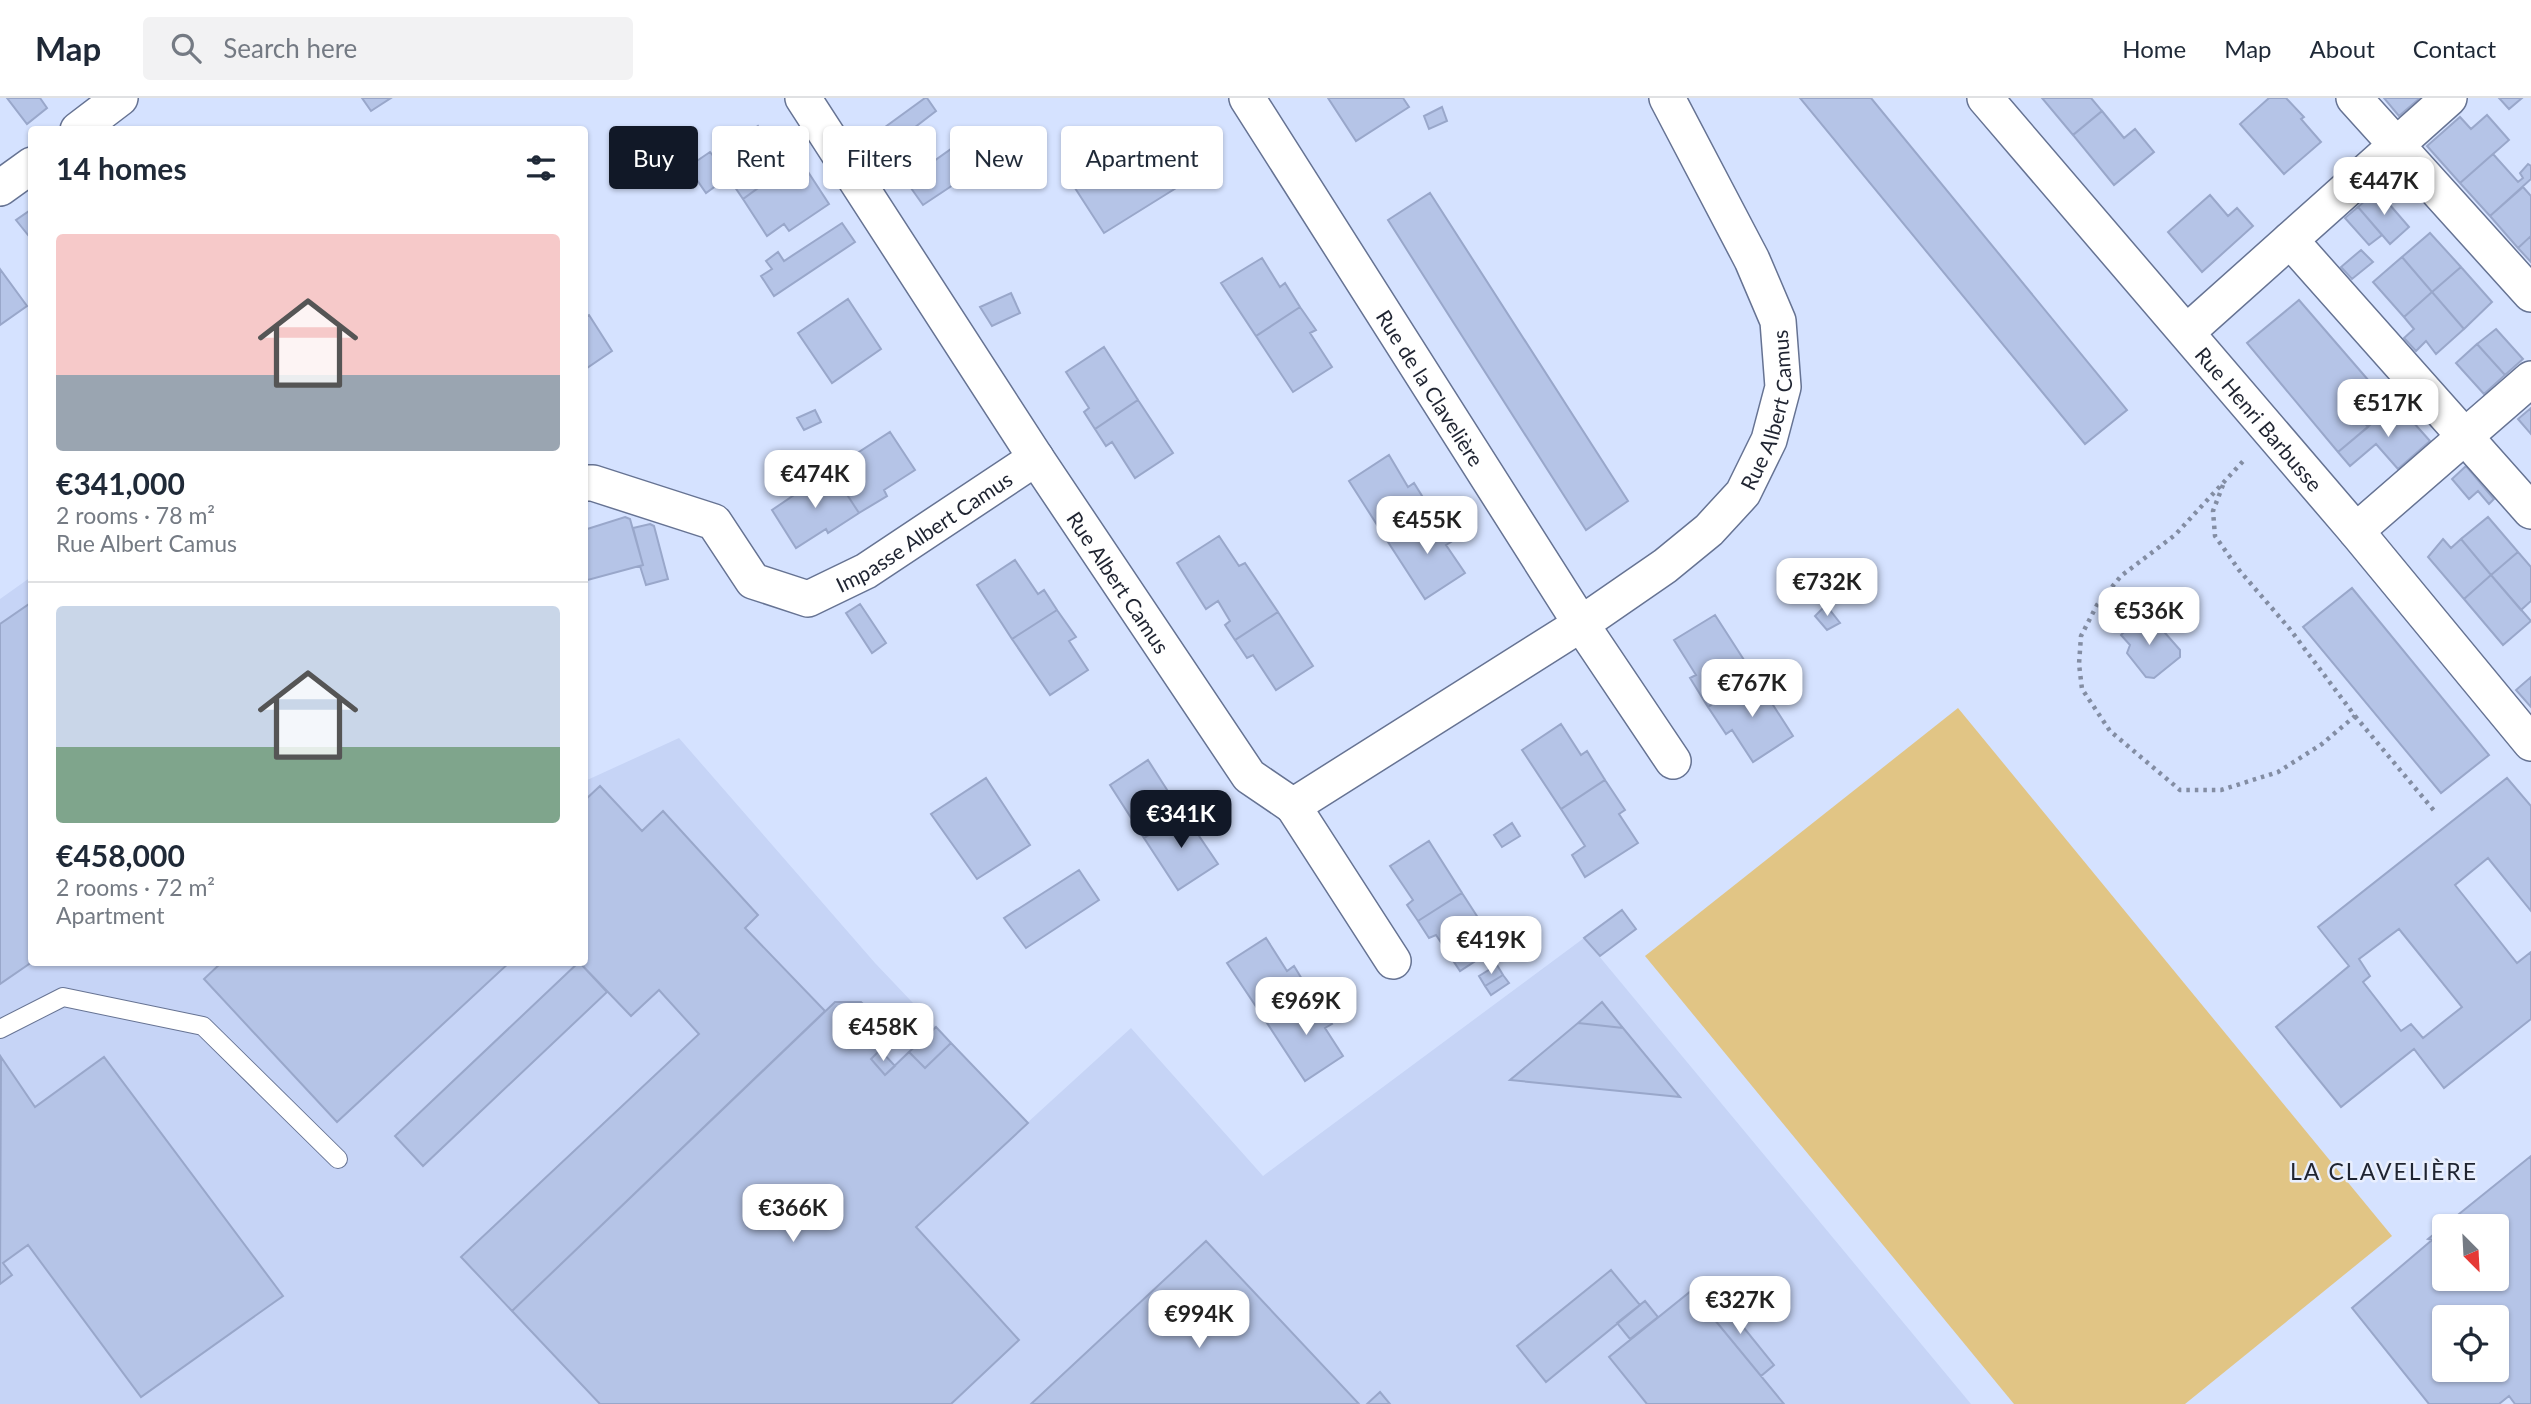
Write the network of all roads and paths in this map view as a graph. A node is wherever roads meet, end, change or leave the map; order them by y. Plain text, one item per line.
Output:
1 (120, 98) edge
2 (803, 98) edge
3 (1247, 98) edge
4 (1667, 98) edge
5 (1985, 98) edge
6 (2354, 98) edge
7 (2449, 98) edge
8 (83, 126) edge
9 (2395, 145) junction
10 (28, 168) edge
11 (0, 188) edge
12 (2290, 240) junction
13 (2531, 294) edge
14 (2187, 332) junction
15 (2531, 379) edge
16 (2272, 432) junction
17 (2466, 437) junction
18 (1036, 458) junction
19 (588, 484) edge
20 (2223, 485) junction
21 (2531, 511) edge
22 (2356, 531) junction
23 (1581, 624) junction
24 (2355, 716) junction
25 (2531, 743) edge
26 (1673, 761) dead end
27 (1293, 806) junction
28 (2436, 813) dead end
29 (1392, 961) dead end
30 (0, 1029) edge
31 (338, 1159) dead end

1 - 8 street
2 - 18 street, Rue Albert Camus
3 - 23 street, Rue de la Clavelière
4 - 23 street, Rue Albert Camus
5 - 14 street, Rue Henri Barbusse
6 - 9 street
7 - 9 street
9 - 12 street
9 - 13 street
10 - 11 street
12 - 14 street
12 - 17 street
14 - 16 street, Rue Henri Barbusse
15 - 17 street
16 - 20 path
16 - 22 street, Rue Henri Barbusse
17 - 21 street
17 - 22 street
18 - 19 street, Impasse Albert Camus
18 - 27 street, Rue Albert Camus
20 - 24 path
20 - 24 path
22 - 25 street, Rue Henri Barbusse
23 - 26 street
23 - 27 street, Rue Albert Camus
24 - 28 path
27 - 29 street, Rue Albert Camus
30 - 31 lane

